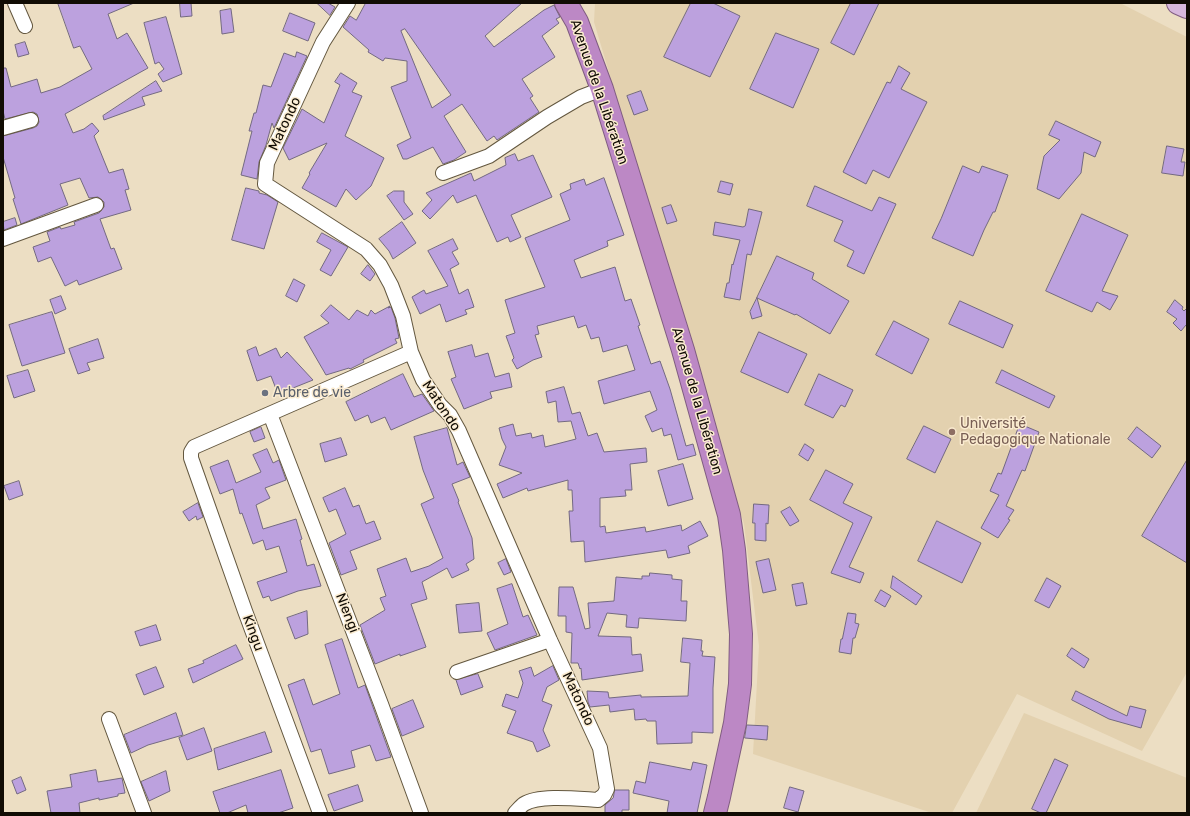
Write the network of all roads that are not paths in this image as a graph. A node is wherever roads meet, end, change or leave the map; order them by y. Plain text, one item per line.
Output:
1 (15, 3) edge
2 (348, 3) edge
3 (566, 3) edge
4 (1178, 3) edge
5 (1187, 7) edge
6 (580, 12) edge
7 (25, 26) dead end
8 (602, 89) junction
9 (31, 120) dead end
10 (3, 128) edge
11 (444, 173) dead end
12 (96, 205) dead end
13 (3, 239) edge
14 (411, 352) junction
15 (270, 414) junction
16 (550, 640) junction
17 (457, 672) dead end
18 (109, 719) dead end
19 (144, 813) edge
20 (320, 813) edge
21 (421, 813) edge
22 (515, 813) edge
23 (715, 813) edge

1 - 7 street
2 - 14 street, Matondo
3 - 6 highway, Avenue de la Libération
4 - 5 main road
6 - 8 highway, Avenue de la Libération
8 - 11 street
8 - 23 highway, Avenue de la Libération
9 - 10 street
12 - 13 street
14 - 15 street
14 - 16 street, Matondo
15 - 20 street, Kingu
15 - 21 street, Niengi
16 - 17 street
16 - 22 street, Matondo
18 - 19 street

